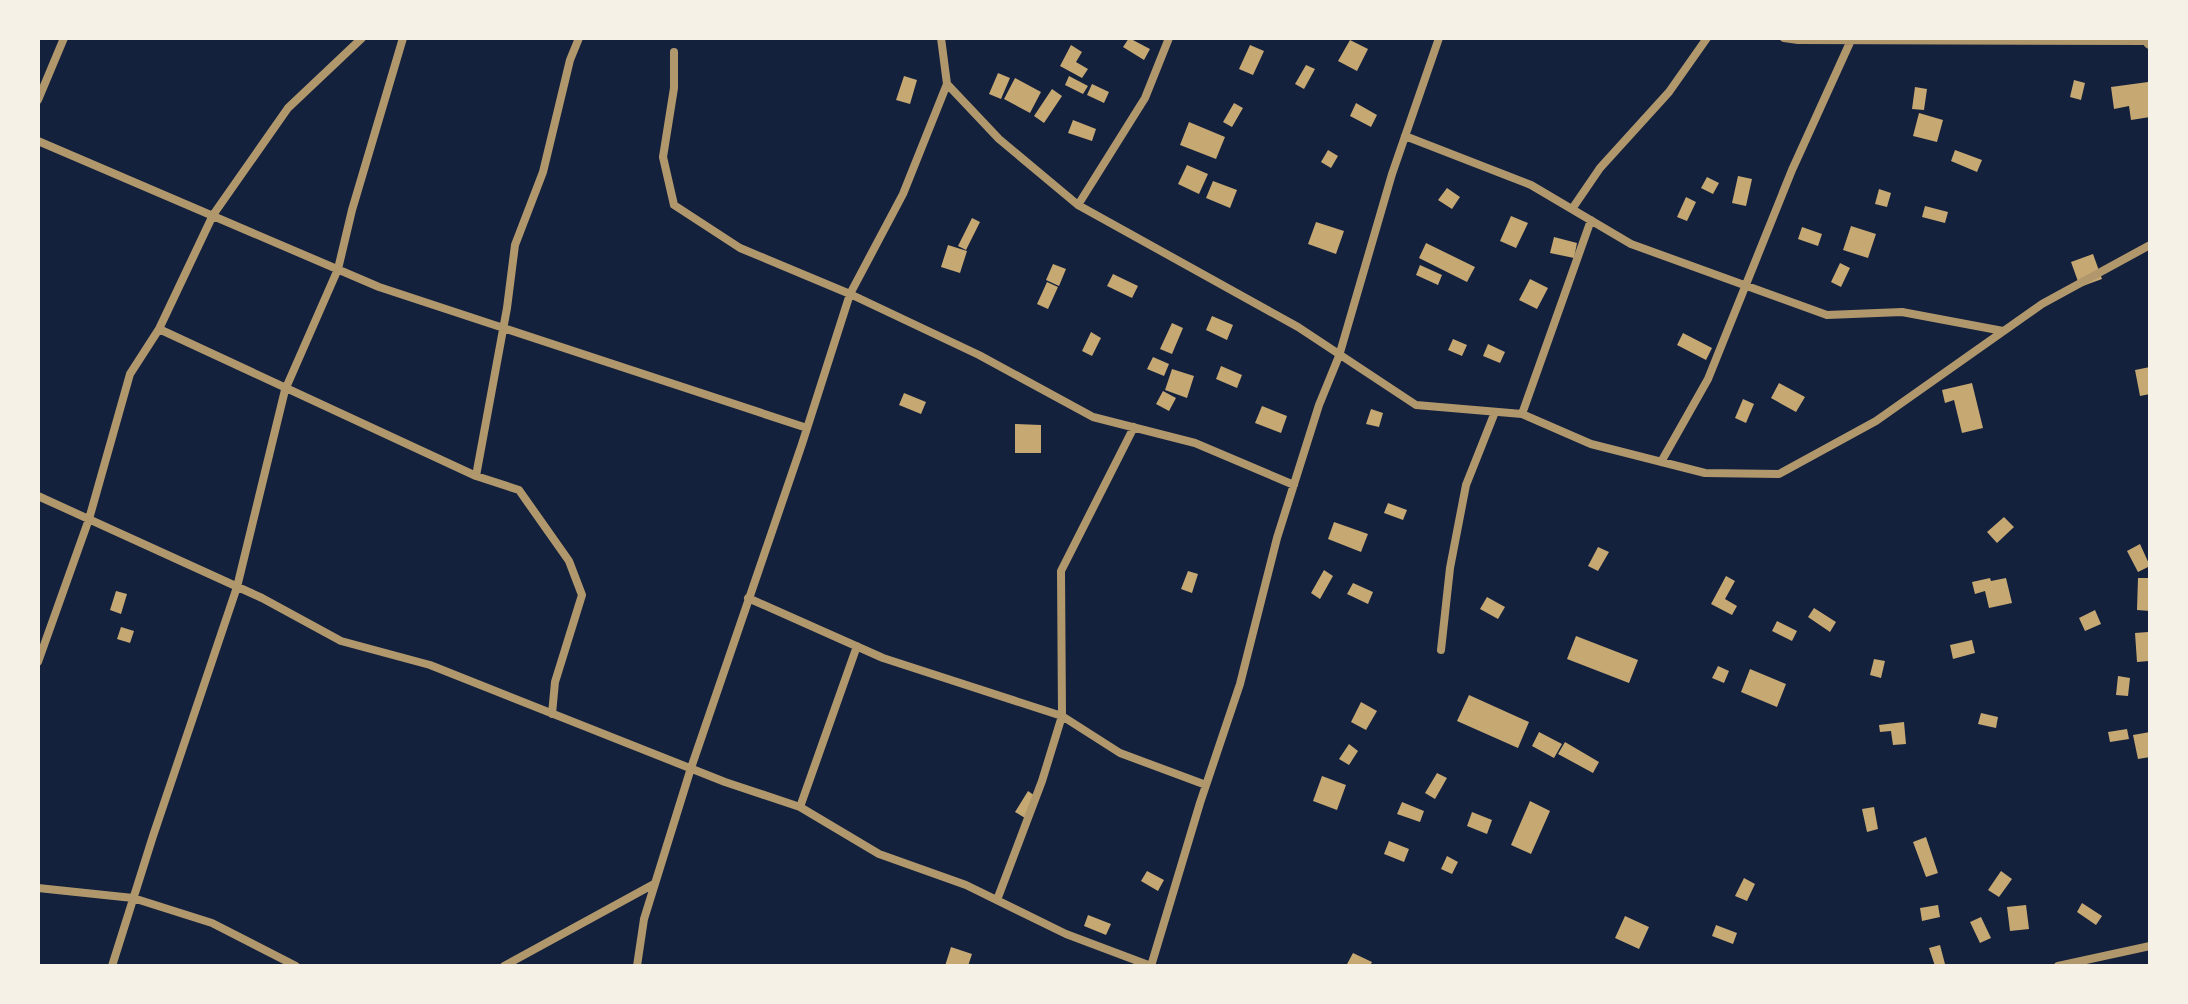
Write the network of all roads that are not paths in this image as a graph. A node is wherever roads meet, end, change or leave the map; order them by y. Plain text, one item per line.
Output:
1 (64, 38) edge
2 (362, 38) edge
3 (403, 38) edge
4 (579, 38) edge
5 (941, 38) edge
6 (1169, 38) edge
7 (1439, 38) edge
8 (1707, 38) edge
9 (1784, 38) edge
10 (1852, 39) edge
11 (2150, 40) edge
12 (674, 52) dead end
13 (947, 84) junction
14 (38, 100) edge
15 (1405, 136) junction
16 (38, 141) edge
17 (1078, 205) junction
18 (1572, 209) junction
19 (213, 215) junction
20 (1591, 220) junction
21 (2150, 245) edge
22 (338, 269) junction
23 (1746, 287) junction
24 (850, 294) junction
25 (503, 328) junction
26 (159, 329) junction
27 (2003, 331) junction
28 (1339, 356) junction
29 (285, 390) junction
30 (1495, 412) junction
31 (1522, 414) junction
32 (1134, 427) junction
33 (807, 428) junction
34 (1661, 462) junction
35 (476, 476) junction
36 (1294, 485) junction
37 (38, 496) edge
38 (89, 519) junction
39 (237, 587) junction
40 (748, 598) junction
41 (857, 646) junction
42 (1441, 650) dead end
43 (38, 662) edge
44 (552, 714) junction
45 (1062, 716) junction
46 (691, 768) junction
47 (1206, 785) junction
48 (800, 807) junction
49 (655, 884) junction
50 (38, 888) edge
51 (133, 898) junction
52 (997, 900) junction
53 (2150, 946) edge
54 (112, 966) edge
55 (296, 966) edge
56 (504, 966) edge
57 (637, 966) edge
58 (1151, 966) edge
59 (2058, 966) edge

1 - 14 street
2 - 19 street
3 - 22 street
4 - 25 street
5 - 13 street
6 - 17 street
7 - 15 street
8 - 18 street
9 - 10 street
10 - 11 street
10 - 23 street
12 - 24 street
13 - 17 street
13 - 24 street
15 - 18 street
15 - 28 street
16 - 19 street
17 - 28 street
18 - 20 street
19 - 22 street
19 - 26 street
20 - 23 street
20 - 31 street
21 - 27 street
22 - 25 street
22 - 29 street
23 - 27 street
23 - 34 street
24 - 32 street
24 - 33 street
25 - 33 street
25 - 35 street
26 - 29 street
26 - 38 street
27 - 34 street
28 - 30 street
28 - 36 street
29 - 35 street
29 - 39 street
30 - 31 street
30 - 42 street
31 - 34 street
32 - 36 street
32 - 45 street
33 - 40 street
35 - 44 street
36 - 47 street
37 - 38 street
38 - 39 street
38 - 43 street
39 - 44 street
39 - 51 street
40 - 41 street
40 - 46 street
41 - 45 street
41 - 48 street
44 - 46 street
45 - 47 street
45 - 52 street
46 - 48 street
46 - 49 street
47 - 58 street
48 - 52 street
49 - 56 street
49 - 57 street
50 - 51 street
51 - 54 street
51 - 55 street
52 - 58 street
53 - 59 street

